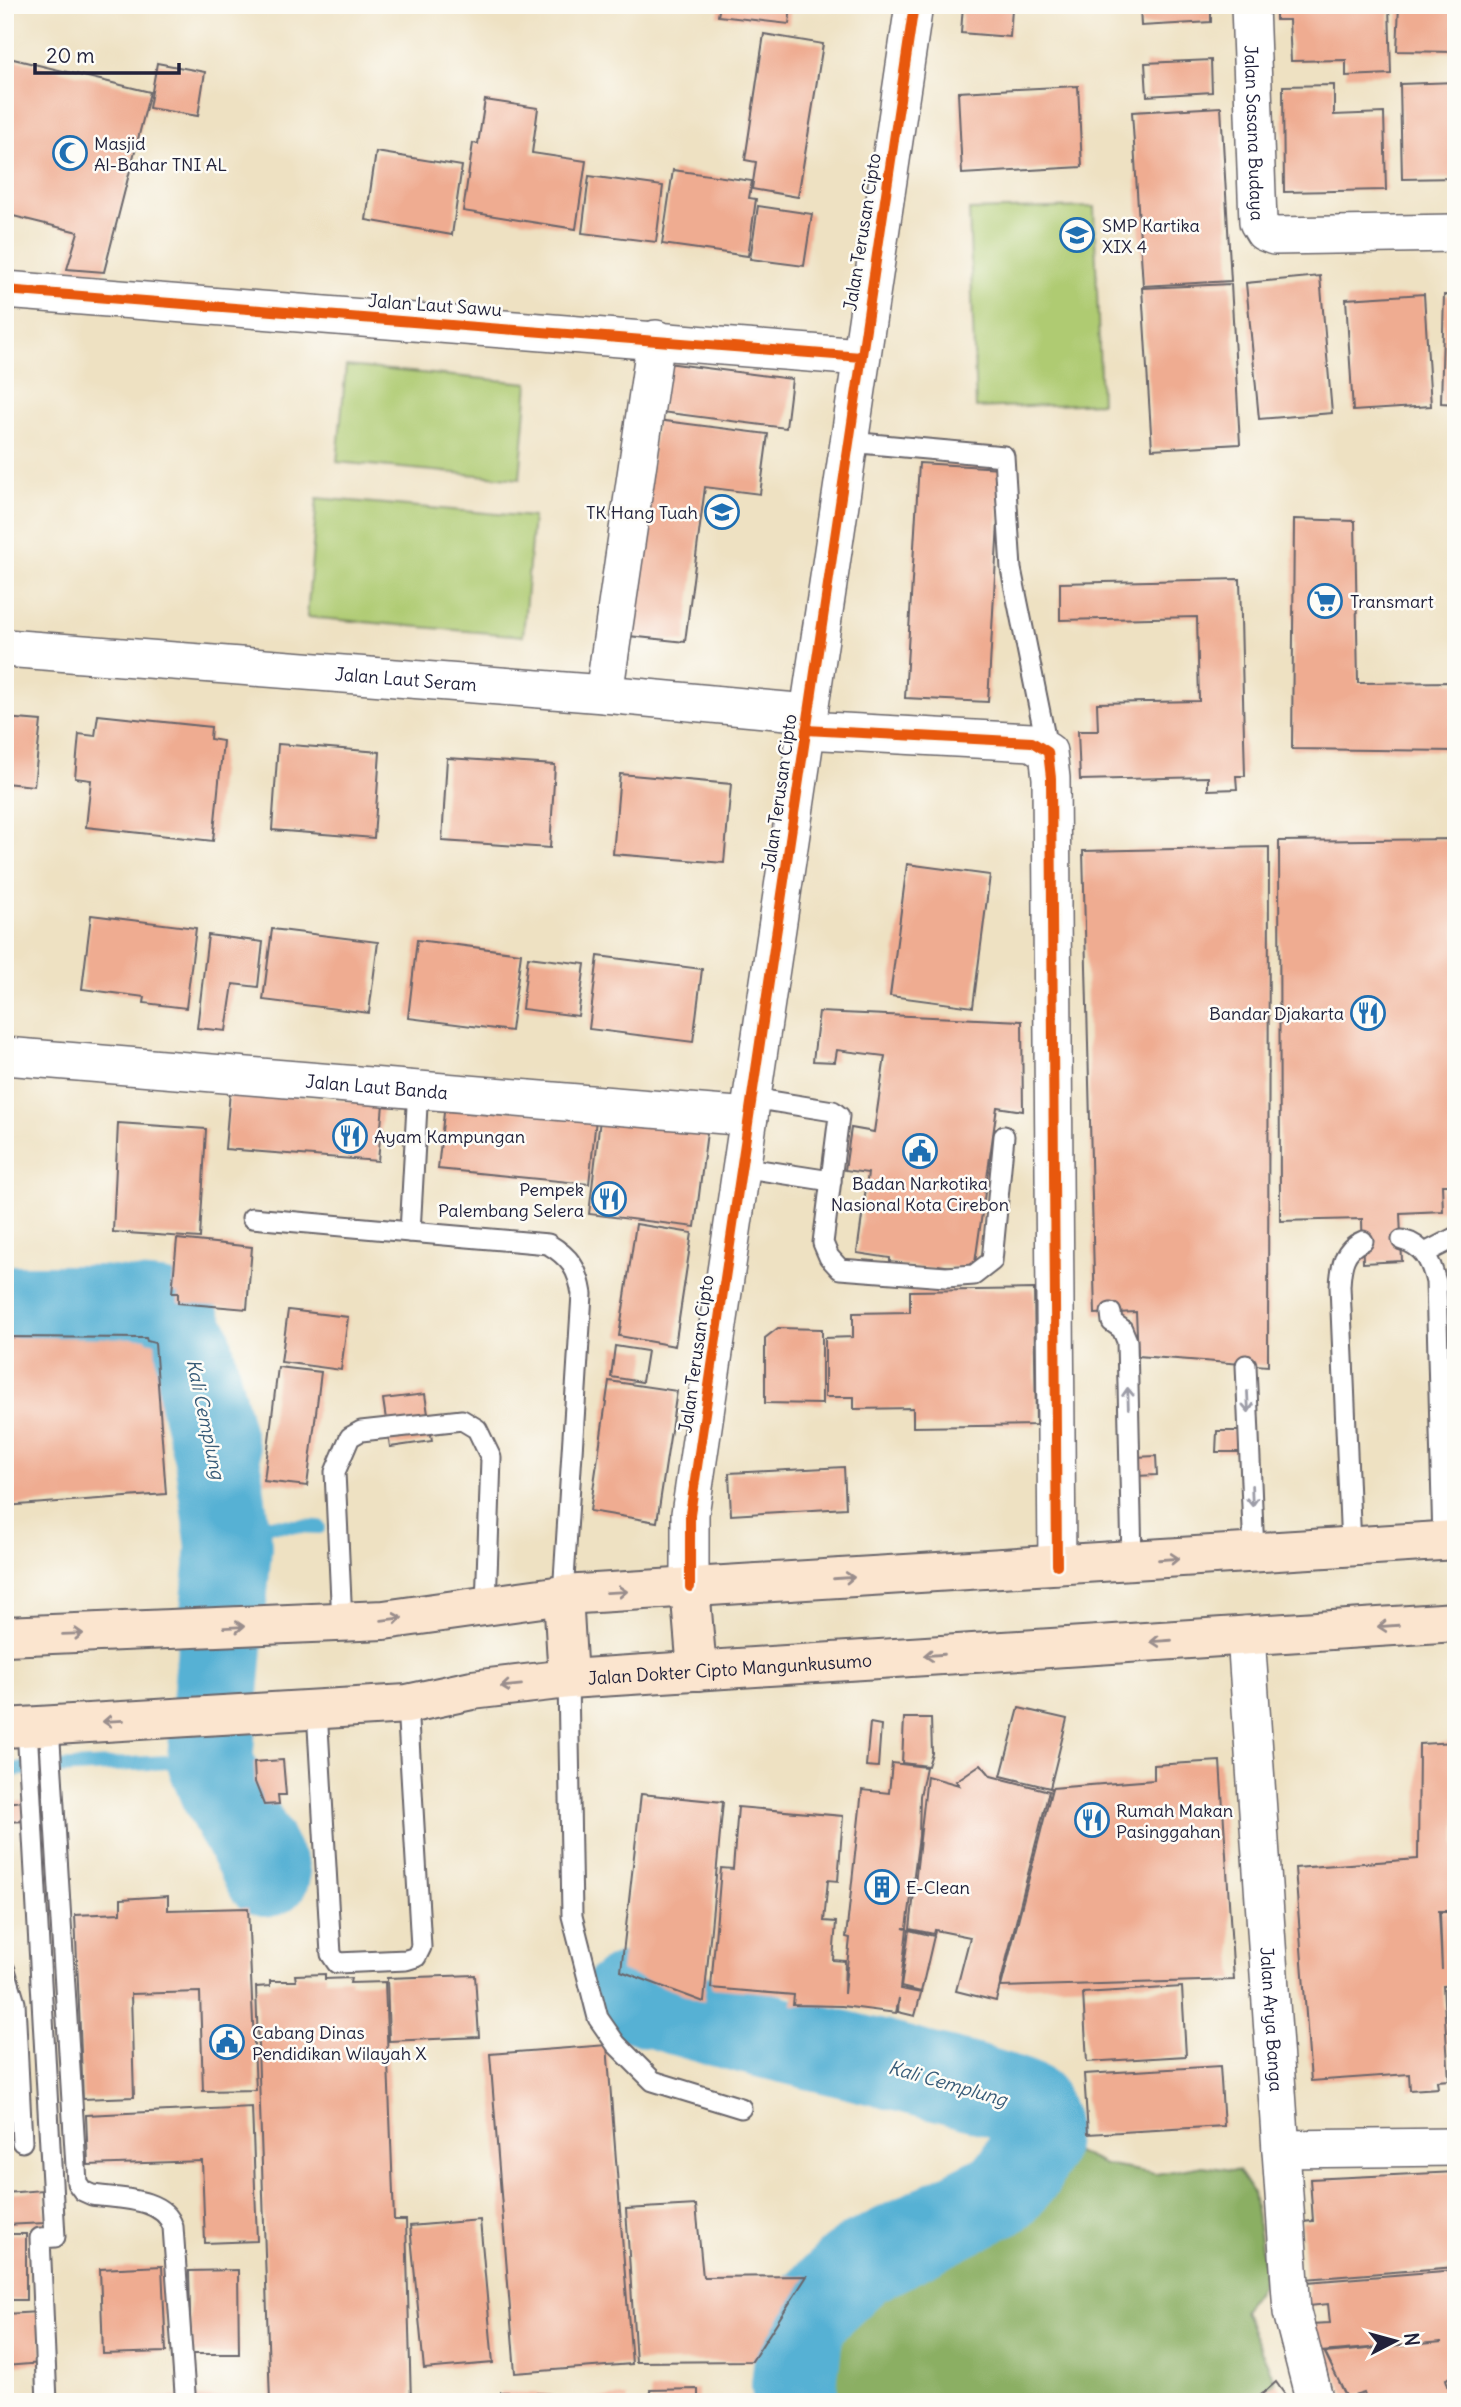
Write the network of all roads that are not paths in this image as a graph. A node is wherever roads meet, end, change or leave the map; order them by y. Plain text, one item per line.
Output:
1 (914, 5) edge
2 (1250, 5) edge
3 (1456, 233) edge
4 (5, 290) edge
5 (656, 339) junction
6 (861, 357) junction
7 (849, 442) junction
8 (5, 648) edge
9 (604, 694) junction
10 (807, 721) junction
11 (1048, 752) junction
12 (5, 1056) edge
13 (418, 1088) junction
14 (750, 1108) junction
15 (1004, 1136) dead end
16 (741, 1167) junction
17 (831, 1181) junction
18 (252, 1218) dead end
19 (410, 1232) junction
20 (1456, 1237) edge
21 (1402, 1240) dead end
22 (1363, 1241) dead end
23 (1424, 1252) junction
24 (1111, 1313) dead end
25 (1246, 1365) dead end
26 (1449, 1541) edge
27 (1351, 1547) junction
28 (1254, 1553) junction
29 (1132, 1561) junction
30 (1057, 1565) junction
31 (690, 1587) junction
32 (564, 1595) junction
33 (486, 1606) junction
34 (342, 1622) junction
35 (1456, 1622) edge
36 (1246, 1635) junction
37 (5, 1636) edge
38 (697, 1671) junction
39 (568, 1679) junction
40 (407, 1704) junction
41 (317, 1710) junction
42 (33, 1735) edge
43 (5, 1970) edge
44 (741, 2108) dead end
45 (22, 2142) dead end
46 (1456, 2147) edge
47 (1281, 2149) junction
48 (185, 2393) dead end
49 (47, 2402) edge
50 (1315, 2402) edge

1 - 6 street, Jalan Terusan Cipto
2 - 3 street, Jalan Sasana Budaya
4 - 5 street, Jalan Laut Sawu
5 - 6 street, Jalan Laut Sawu
5 - 9 street
6 - 7 street, Jalan Terusan Cipto
7 - 10 street, Jalan Terusan Cipto
7 - 11 lane
8 - 9 street, Jalan Laut Seram
9 - 10 street, Jalan Laut Seram
10 - 11 street, Jalan Laut Seram
10 - 14 street, Jalan Terusan Cipto
11 - 30 street
12 - 13 street, Jalan Laut Banda
13 - 14 street, Jalan Laut Banda
13 - 19 lane
14 - 16 street, Jalan Terusan Cipto
14 - 17 lane
15 - 17 lane
16 - 17 lane
16 - 31 street, Jalan Terusan Cipto
18 - 19 lane
19 - 32 lane
20 - 23 lane
21 - 23 lane
22 - 27 lane
23 - 26 lane
29 -> 24 lane
25 -> 28 lane
26 - 27 main road
27 - 28 main road
29 -> 28 main road
29 - 30 main road
31 -> 30 main road
32 -> 31 main road
31 - 38 main road
32 - 33 main road
32 - 39 main road
34 -> 33 main road
33 - 34 lane
37 -> 34 main road
35 -> 36 main road, Jalan Dokter Cipto Mangunkusumo
36 -> 38 main road, Jalan Dokter Cipto Mangunkusumo
36 - 47 street, Jalan Arya Banga
38 - 39 main road, Jalan Dokter Cipto Mangunkusumo
39 -> 40 main road, Jalan Dokter Cipto Mangunkusumo
39 - 44 lane
40 - 41 main road, Jalan Dokter Cipto Mangunkusumo
40 - 41 lane
41 -> 42 main road, Jalan Dokter Cipto Mangunkusumo
42 - 48 lane
42 - 49 lane
43 - 45 lane
46 - 47 street
47 - 50 street, Jalan Arya Banga

